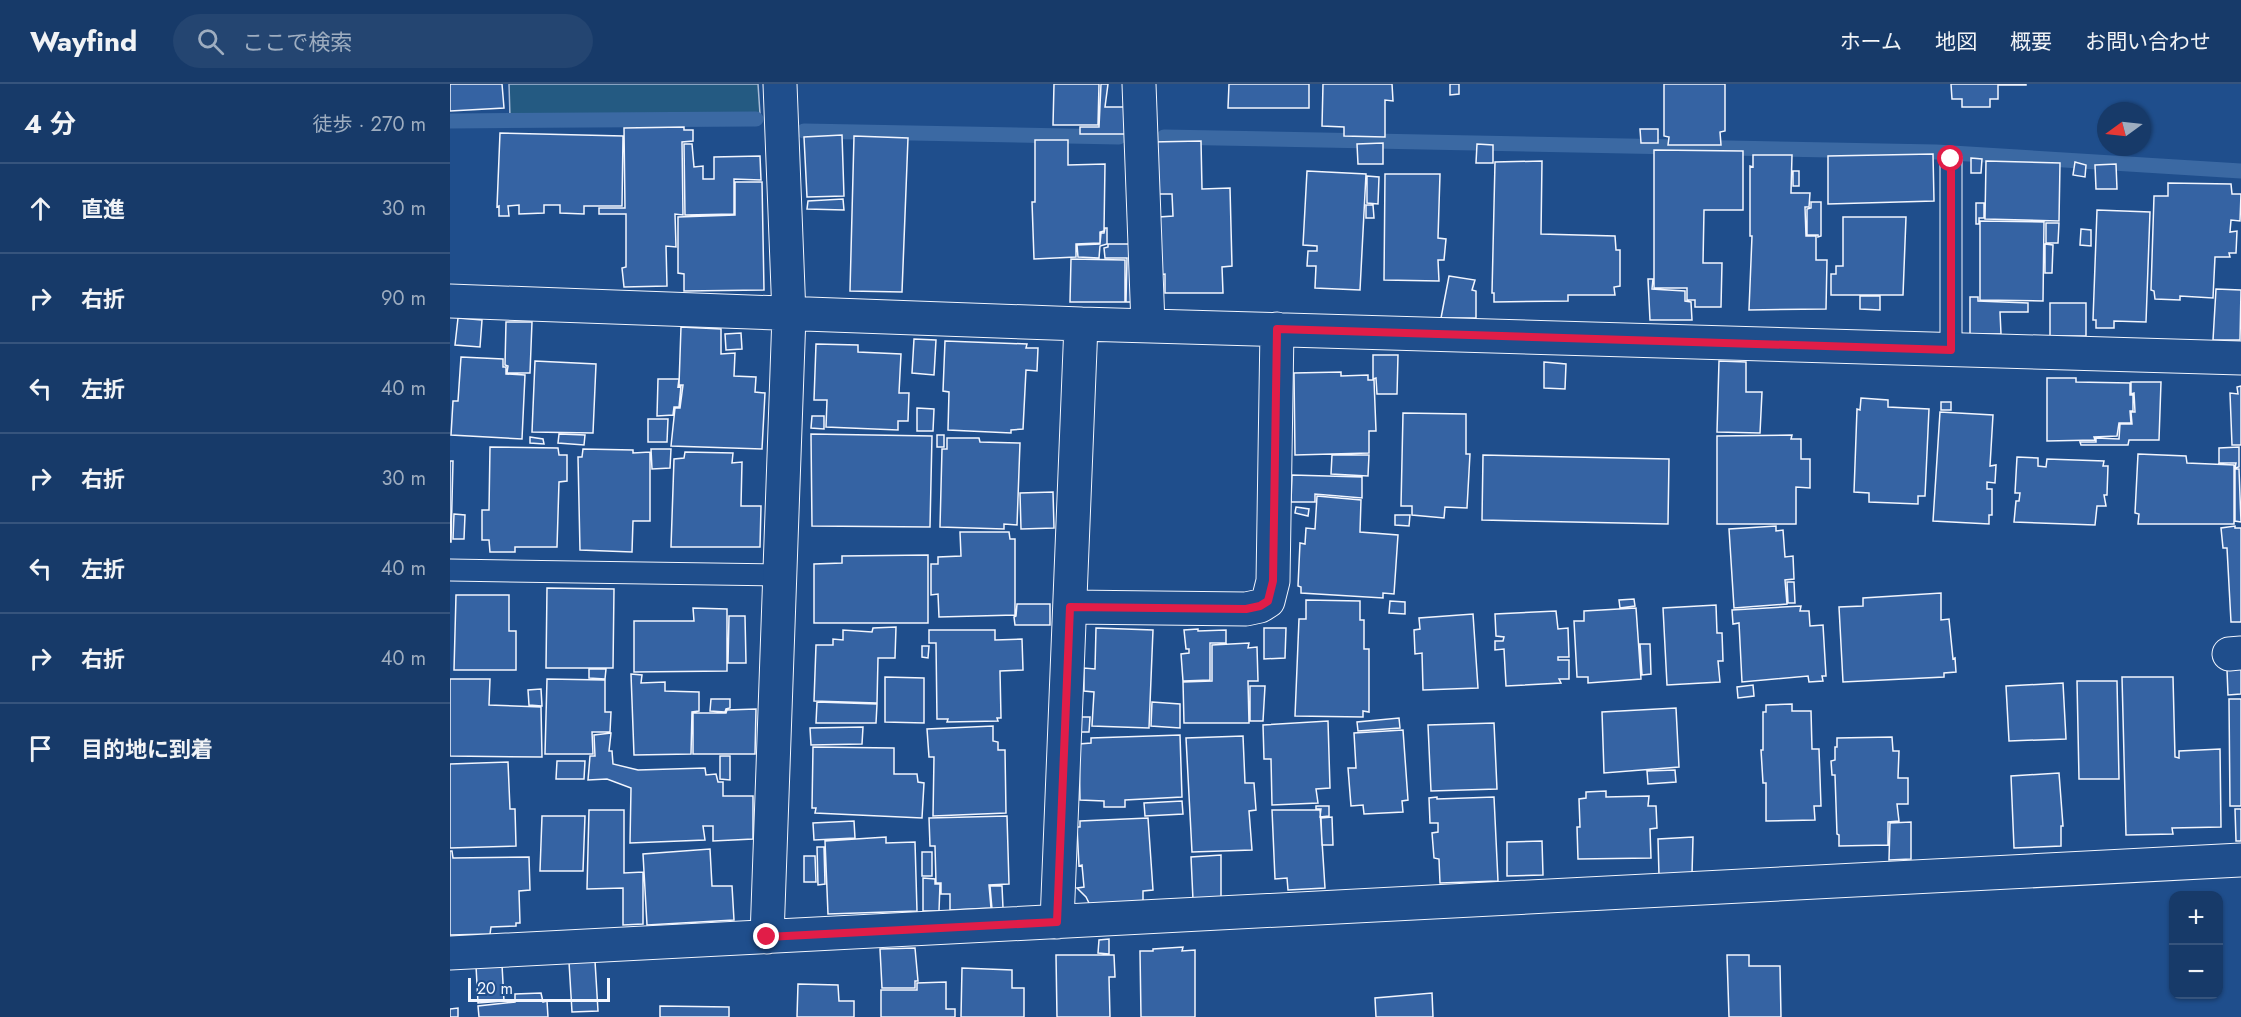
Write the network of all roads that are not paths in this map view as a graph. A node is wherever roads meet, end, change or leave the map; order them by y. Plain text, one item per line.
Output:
1 (780, 84) edge
2 (1139, 84) edge
3 (1951, 159) dead end
4 (450, 301) edge
5 (789, 315) junction
6 (1081, 324) junction
7 (1148, 325) junction
8 (1277, 329) junction
9 (1951, 350) junction
10 (2241, 358) edge
11 (450, 570) edge
12 (780, 575) junction
13 (1070, 607) junction
14 (2241, 860) edge
15 (1057, 922) junction
16 (767, 937) junction
17 (450, 953) edge

1 - 5 street
2 - 7 street
3 - 9 lane
4 - 5 street
5 - 6 street
5 - 12 street
6 - 7 street
6 - 13 street
7 - 8 street
8 - 9 street
8 - 13 street
9 - 10 street
11 - 12 lane
12 - 16 street
13 - 15 street
14 - 15 street
15 - 16 street
16 - 17 street

